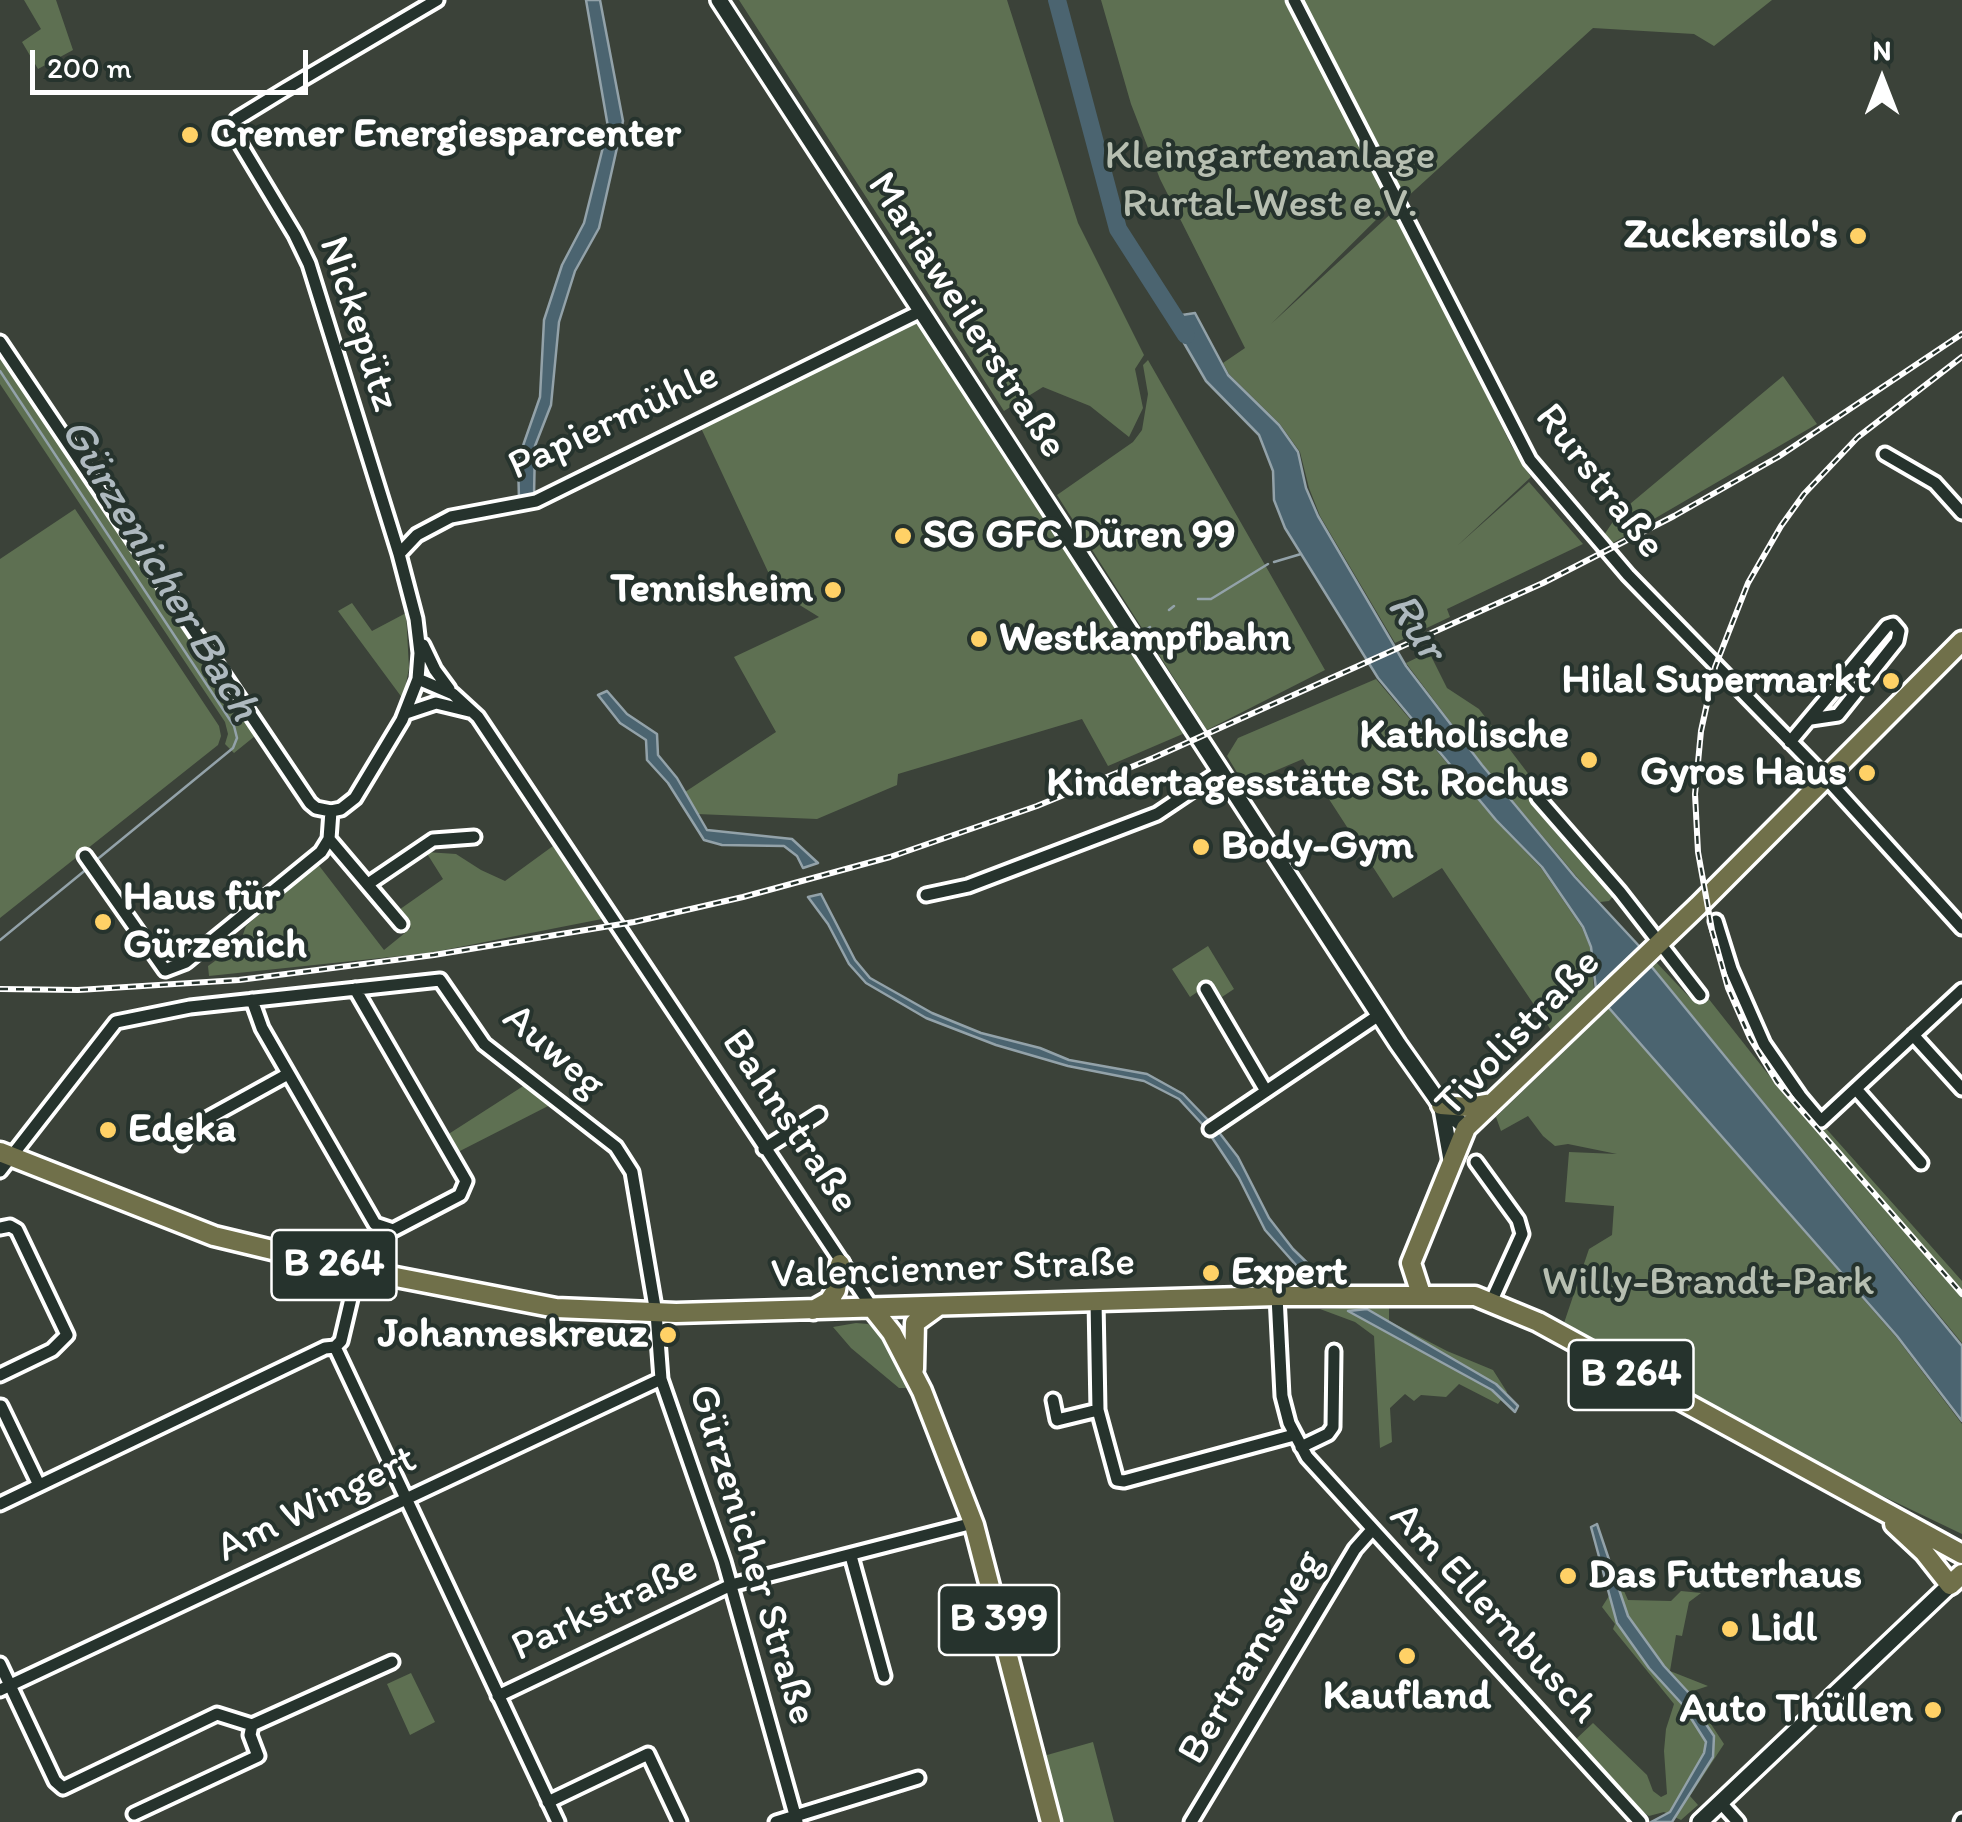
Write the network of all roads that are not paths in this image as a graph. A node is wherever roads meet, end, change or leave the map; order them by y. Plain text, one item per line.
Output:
1 (436, 0) edge
2 (719, 0) edge
3 (1294, 0) edge
4 (921, 311) junction
5 (0, 342) edge
6 (1886, 454) dead end
7 (1962, 513) edge
8 (398, 554) junction
9 (419, 636) junction
10 (1962, 641) edge
11 (417, 684) junction
12 (454, 694) junction
13 (461, 708) junction
14 (406, 713) junction
15 (478, 717) junction
16 (1811, 718) junction
17 (1790, 742) junction
18 (1221, 771) junction
19 (1826, 778) junction
20 (1538, 798) dead end
21 (332, 811) junction
22 (474, 836) dead end
23 (329, 839) junction
24 (89, 861) dead end
25 (368, 884) junction
26 (926, 895) dead end
27 (1716, 921) dead end
28 (402, 924) dead end
29 (1962, 928) edge
30 (1656, 944) junction
31 (355, 989) junction
32 (1206, 989) dead end
33 (1962, 990) edge
34 (1700, 995) dead end
35 (252, 1000) junction
36 (1379, 1015) junction
37 (1914, 1036) junction
38 (288, 1074) junction
39 (1856, 1088) junction
40 (1962, 1089) edge
41 (1266, 1091) junction
42 (1491, 1102) junction
43 (1441, 1105) junction
44 (819, 1114) dead end
45 (1466, 1128) junction
46 (1210, 1129) dead end
47 (182, 1144) dead end
48 (764, 1150) junction
49 (4, 1160) edge
50 (1451, 1160) junction
51 (1476, 1162) dead end
52 (1921, 1163) dead end
53 (0, 1228) edge
54 (1411, 1263) junction
55 (840, 1264) junction
56 (358, 1270) junction
57 (1387, 1294) junction
58 (1421, 1294) junction
59 (1277, 1296) junction
60 (1492, 1300) junction
61 (1096, 1301) junction
62 (938, 1306) junction
63 (873, 1309) junction
64 (812, 1311) junction
65 (656, 1313) junction
66 (336, 1348) junction
67 (1334, 1351) dead end
68 (0, 1376) edge
69 (915, 1376) junction
70 (662, 1379) junction
71 (1052, 1400) dead end
72 (1, 1406) edge
73 (1098, 1410) junction
74 (1297, 1441) junction
75 (38, 1485) junction
76 (404, 1498) junction
77 (0, 1504) edge
78 (1878, 1510) junction
79 (973, 1523) junction
80 (1371, 1531) junction
81 (1944, 1542) junction
82 (1924, 1552) junction
83 (1962, 1554) edge
84 (851, 1556) junction
85 (1956, 1580) edge
86 (731, 1585) junction
87 (392, 1662) dead end
88 (0, 1664) edge
89 (884, 1676) dead end
90 (5, 1688) edge
91 (498, 1696) junction
92 (252, 1726) junction
93 (918, 1778) dead end
94 (548, 1802) junction
95 (1720, 1802) junction
96 (133, 1814) edge
97 (796, 1818) edge
98 (1640, 1821) edge
99 (558, 1822) edge
100 (680, 1822) edge
101 (776, 1822) edge
102 (1052, 1822) edge
103 (1191, 1822) edge
104 (1700, 1822) edge
105 (1738, 1822) edge

1 - 8 street, Nickepütz
2 - 4 main road, Mariaweilerstraße
3 - 17 street, Rurstraße
4 - 8 street, Papiermühle
4 - 18 main road, Mariaweilerstraße
5 - 21 street
6 - 7 street
8 - 9 street
9 - 11 street
9 - 12 street, Bahnstraße
10 - 19 main road, Tivolistraße
11 - 12 street, Bahnstraße
11 - 13 street, Bahnstraße
11 - 14 street
12 - 15 street, Bahnstraße
13 - 14 street
13 - 15 street, Bahnstraße
14 - 21 street
15 - 48 street, Bahnstraße
16 - 16 street
16 - 17 street
17 - 19 street, Rurstraße
18 - 26 street
18 - 36 main road, Mariaweilerstraße
19 - 29 street, Rurstraße
19 - 30 main road, Tivolistraße
20 - 30 street, Tivolistraße
21 - 23 street
22 - 25 street
23 - 24 street
23 - 25 street
25 - 28 street
27 - 39 street
30 - 34 street, Tivolistraße
30 - 42 main road, Tivolistraße
31 - 35 street, Auweg
31 - 38 street
31 - 65 street, Auweg
32 - 41 street
33 - 37 street
35 - 38 street
35 - 49 street, Auweg
36 - 41 street
36 - 43 main road, Mariaweilerstraße
37 - 39 street
37 - 40 street
38 - 47 street
39 - 52 street
41 - 46 street
42 - 43 main road
42 - 45 main road, Tivolistraße
43 - 45 main road, Mariaweilerstraße
43 - 50 main road
44 - 48 street
45 - 50 main road, Tivolistraße
48 - 55 street, Bahnstraße
49 - 56 main road, Valencienner Straße / B 264
50 - 54 main road, Tivolistraße
51 - 60 street
53 - 68 street
54 - 57 main road, Tivolistraße
54 - 58 main road
55 - 63 street, Bahnstraße
55 - 64 main road
56 - 65 main road, Valencienner Straße / B 264
56 - 66 street
57 - 58 main road, Valencienner Straße / B 264
57 - 59 main road, Valencienner Straße / B 264
58 - 60 main road, Valencienner Straße / B 264
59 - 61 main road, Valencienner Straße / B 264
59 - 74 street, Am Ellernbusch
60 - 78 main road, Valencienner Straße / B 264
61 - 62 main road, Valencienner Straße / B 264
61 - 73 street
62 - 63 main road, Valencienner Straße / B 264
62 - 69 main road
63 - 64 main road, Valencienner Straße / B 264
63 - 69 main road, Bahnstraße / B 399
64 - 65 main road, Valencienner Straße / B 264
65 - 70 street, Gürzenicher Straße
66 - 75 street
66 - 76 street
67 - 74 street
69 - 79 main road, Bahnstraße / B 399
70 - 76 street, Am Wingert
70 - 86 street, Gürzenicher Straße
71 - 73 street
72 - 75 street
73 - 74 street
74 - 80 street, Am Ellernbusch
75 - 77 street
76 - 90 street, Am Wingert
76 - 91 street
78 - 81 main road, Valencienner Straße / B 264
78 - 82 main road, Valencienner Straße / B 264
79 - 84 street, Parkstraße
79 - 102 main road, Bahnstraße / B 399
80 - 98 street, Am Ellernbusch
80 - 103 street, Bertramsweg
81 - 82 main road
81 - 83 main road, Valencienner Straße / B 264
82 - 85 main road, Valencienner Straße / B 264
84 - 86 street, Parkstraße
84 - 89 street
85 - 95 main road
86 - 91 street, Parkstraße
86 - 97 street, Gürzenicher Straße
87 - 92 street
88 - 90 street
90 - 92 street
91 - 94 street
92 - 96 street
93 - 97 street
94 - 99 street
94 - 100 street
95 - 104 main road
95 - 105 street
97 - 101 street

